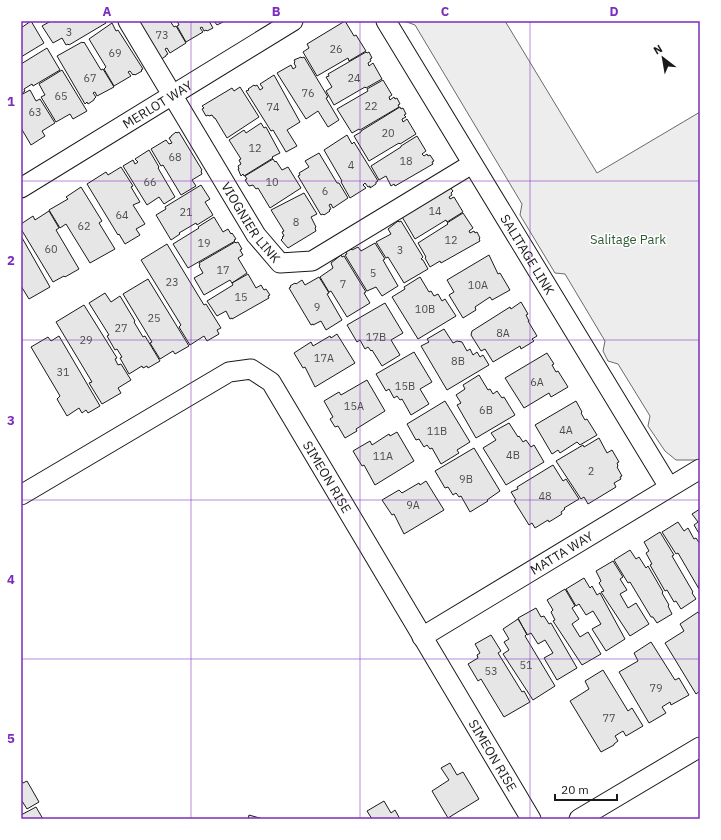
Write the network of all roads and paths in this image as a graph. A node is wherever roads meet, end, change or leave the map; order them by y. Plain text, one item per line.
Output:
1 (128, 21) edge
2 (293, 21) edge
3 (386, 21) edge
4 (172, 95) junction
5 (472, 164) junction
6 (21, 188) edge
7 (700, 469) edge
8 (669, 487) junction
9 (21, 495) edge
10 (422, 637) junction
11 (700, 747) edge
12 (531, 819) edge
13 (579, 819) edge

1 - 4 street
2 - 4 street, MERLOT WAY
3 - 5 street, SALITAGE LINK
4 - 5 street, VIOGNIER LINK
4 - 6 street, MERLOT WAY
5 - 8 street, SALITAGE LINK
7 - 8 street, MATTA WAY
8 - 10 street, MATTA WAY
9 - 10 street, SIMEON RISE
10 - 12 street, SIMEON RISE
11 - 13 street

